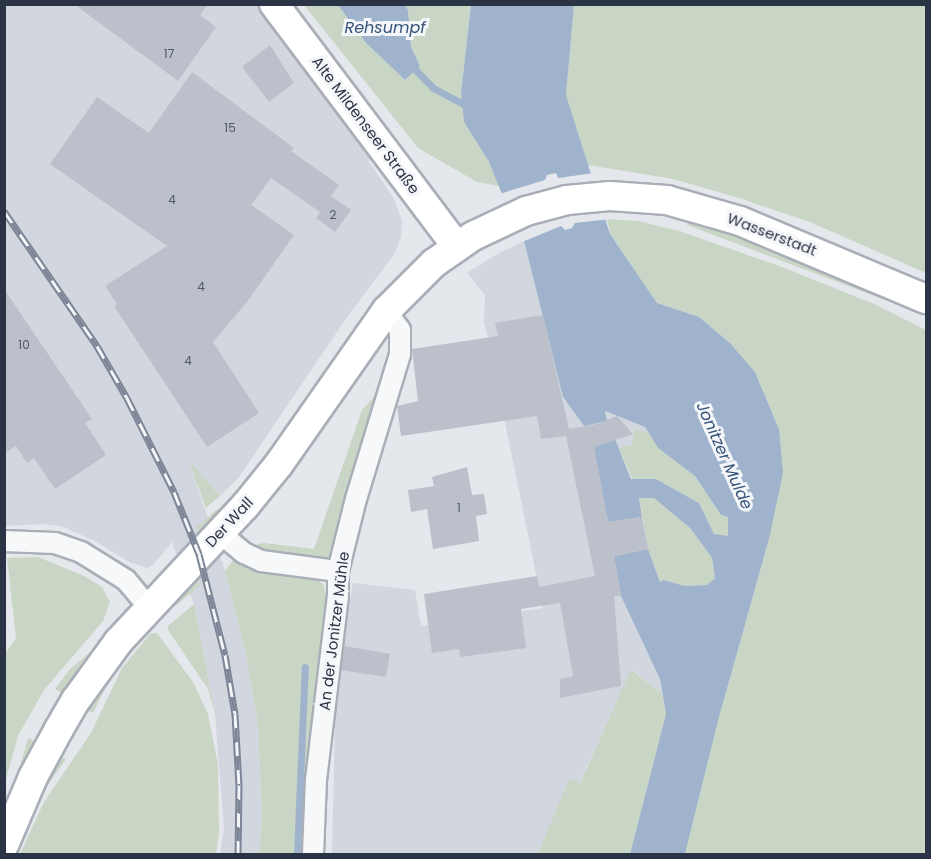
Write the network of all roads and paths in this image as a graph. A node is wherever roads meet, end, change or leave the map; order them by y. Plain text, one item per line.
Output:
1 (274, 4) edge
2 (490, 227) joint
3 (457, 247) junction
4 (927, 299) edge
5 (386, 311) junction
6 (220, 532) junction
7 (4, 541) edge
8 (338, 571) junction
9 (149, 607) junction
10 (4, 845) edge
11 (313, 855) edge

1 - 3 main road, Alte Mildenseer Straße
2 - 3 main road, Der Wall
2 - 4 main road, Wasserstadt
3 - 5 main road, Der Wall
5 - 6 main road, Der Wall
5 - 8 street, An der Jonitzer Mühle
6 - 8 street
6 - 9 main road, Der Wall
7 - 9 street
8 - 11 street, An der Jonitzer Mühle
9 - 10 main road, Der Wall

